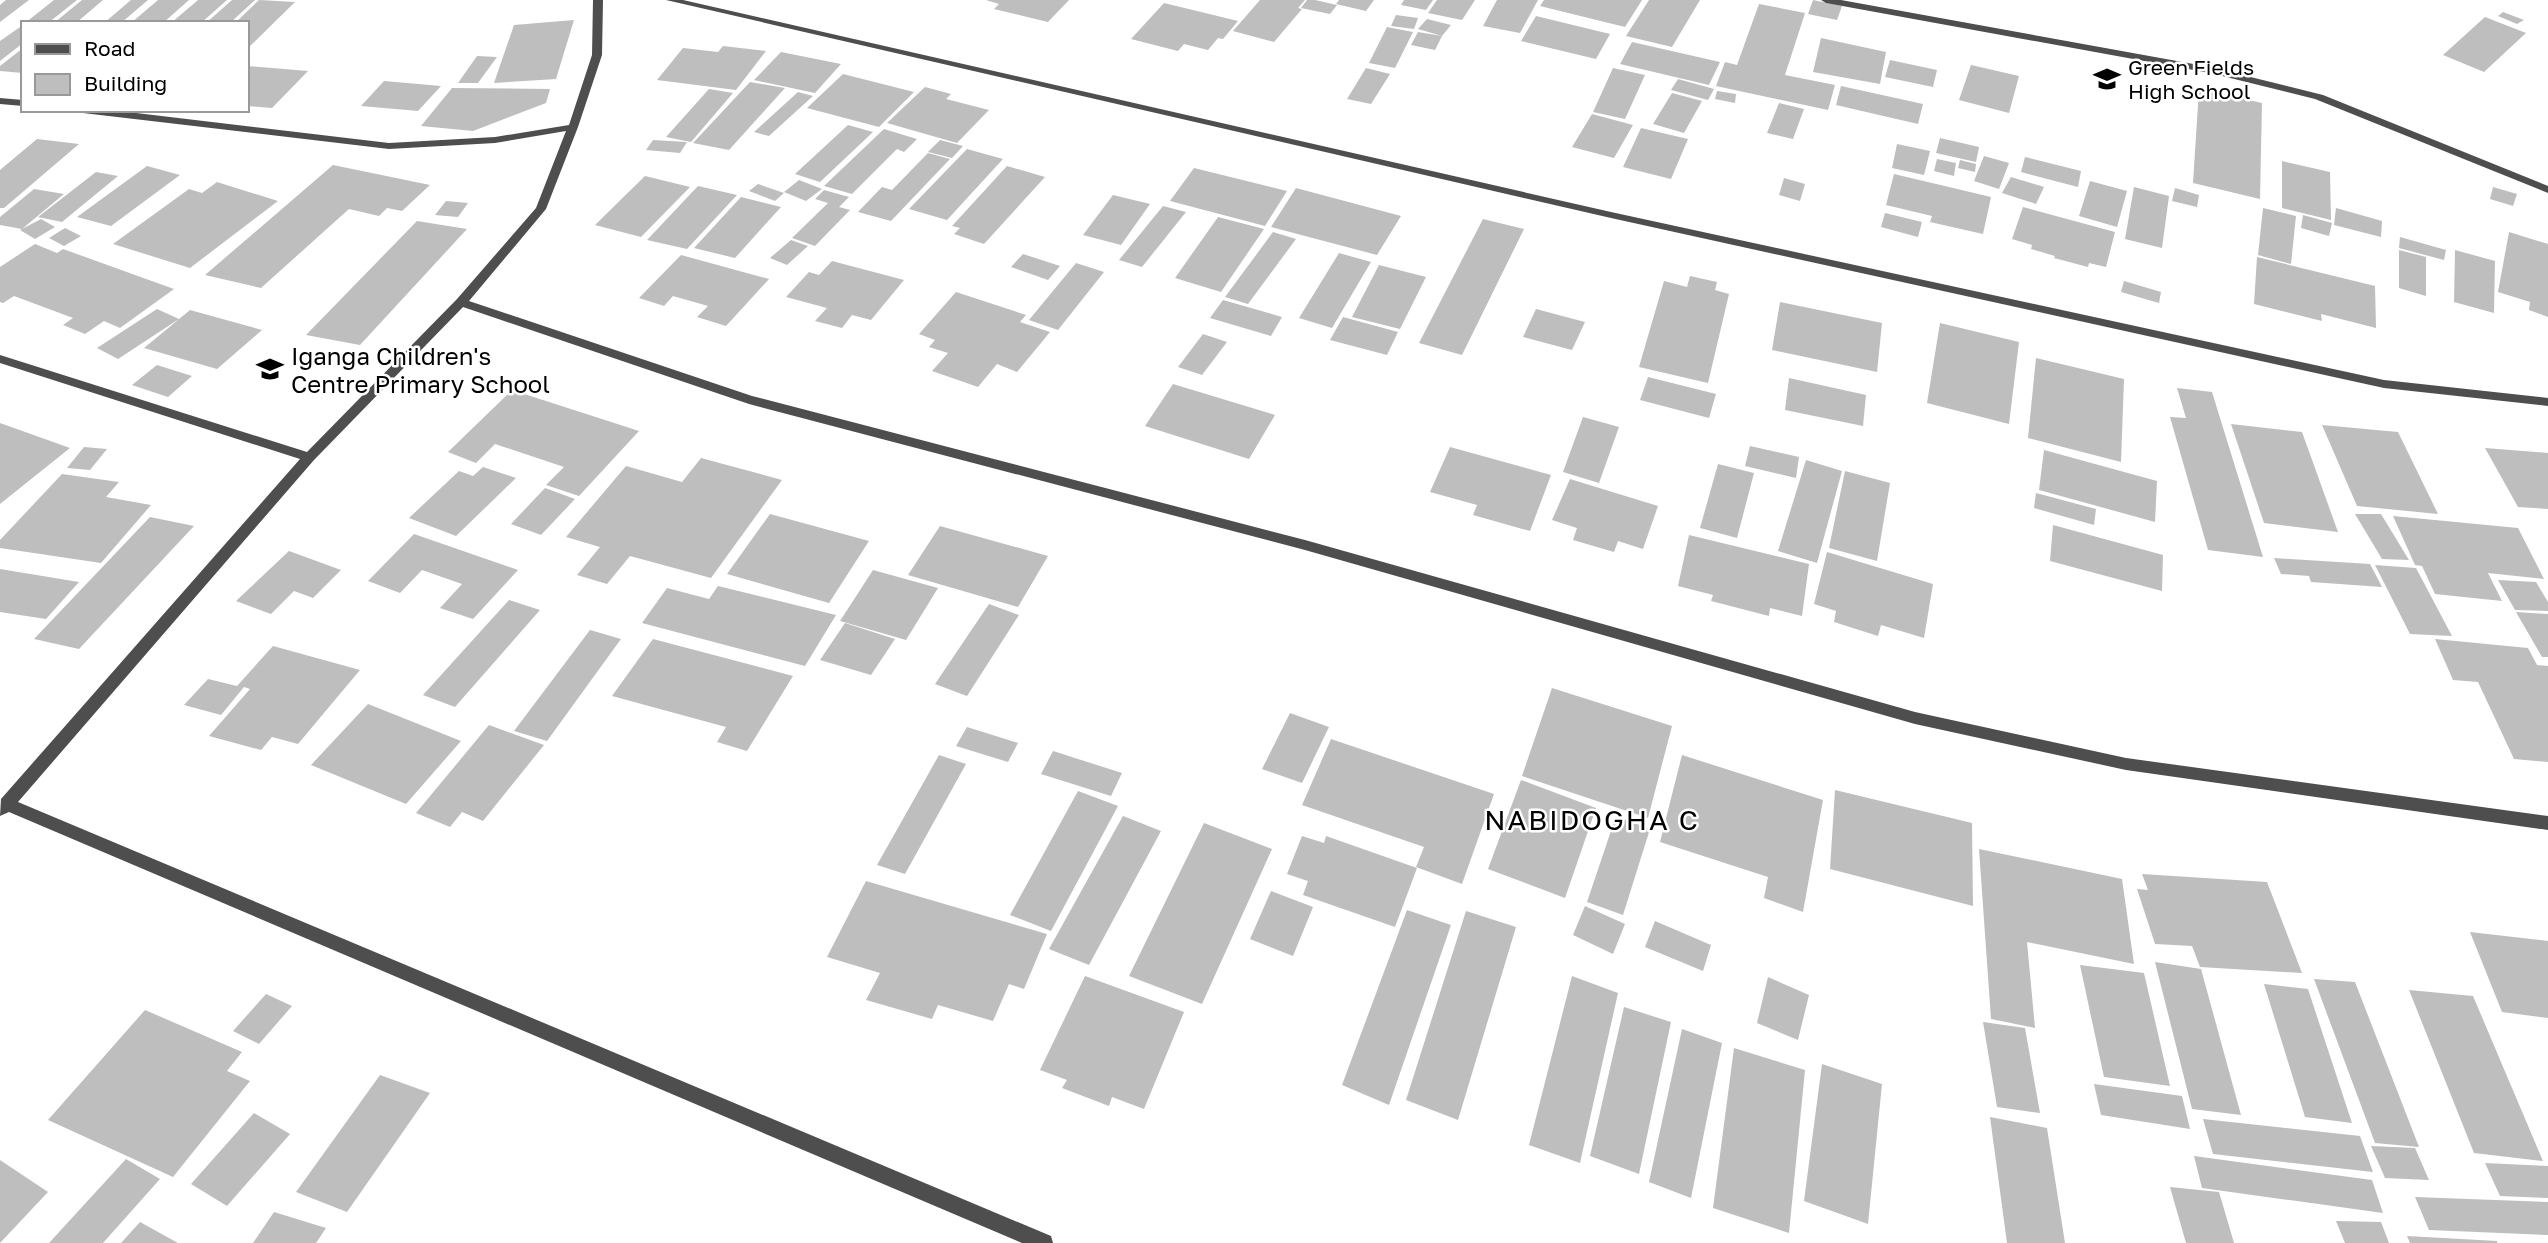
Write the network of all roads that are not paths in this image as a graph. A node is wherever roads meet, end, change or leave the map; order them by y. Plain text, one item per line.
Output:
1 (598, 0) edge
2 (671, 0) edge
3 (1826, 0) edge
4 (1875, 4) edge
5 (3, 103) edge
6 (21, 103) edge
7 (100, 112) edge
8 (573, 127) junction
9 (2548, 190) edge
10 (461, 302) junction
11 (0, 359) edge
12 (2548, 402) edge
13 (309, 457) junction
14 (3, 808) edge
15 (2548, 823) edge
16 (1044, 1243) edge

1 - 8 street
2 - 12 street
3 - 4 street
4 - 9 street
5 - 6 street
7 - 8 street
8 - 10 street
10 - 13 street
10 - 15 street
11 - 13 street
13 - 14 street
14 - 16 street

